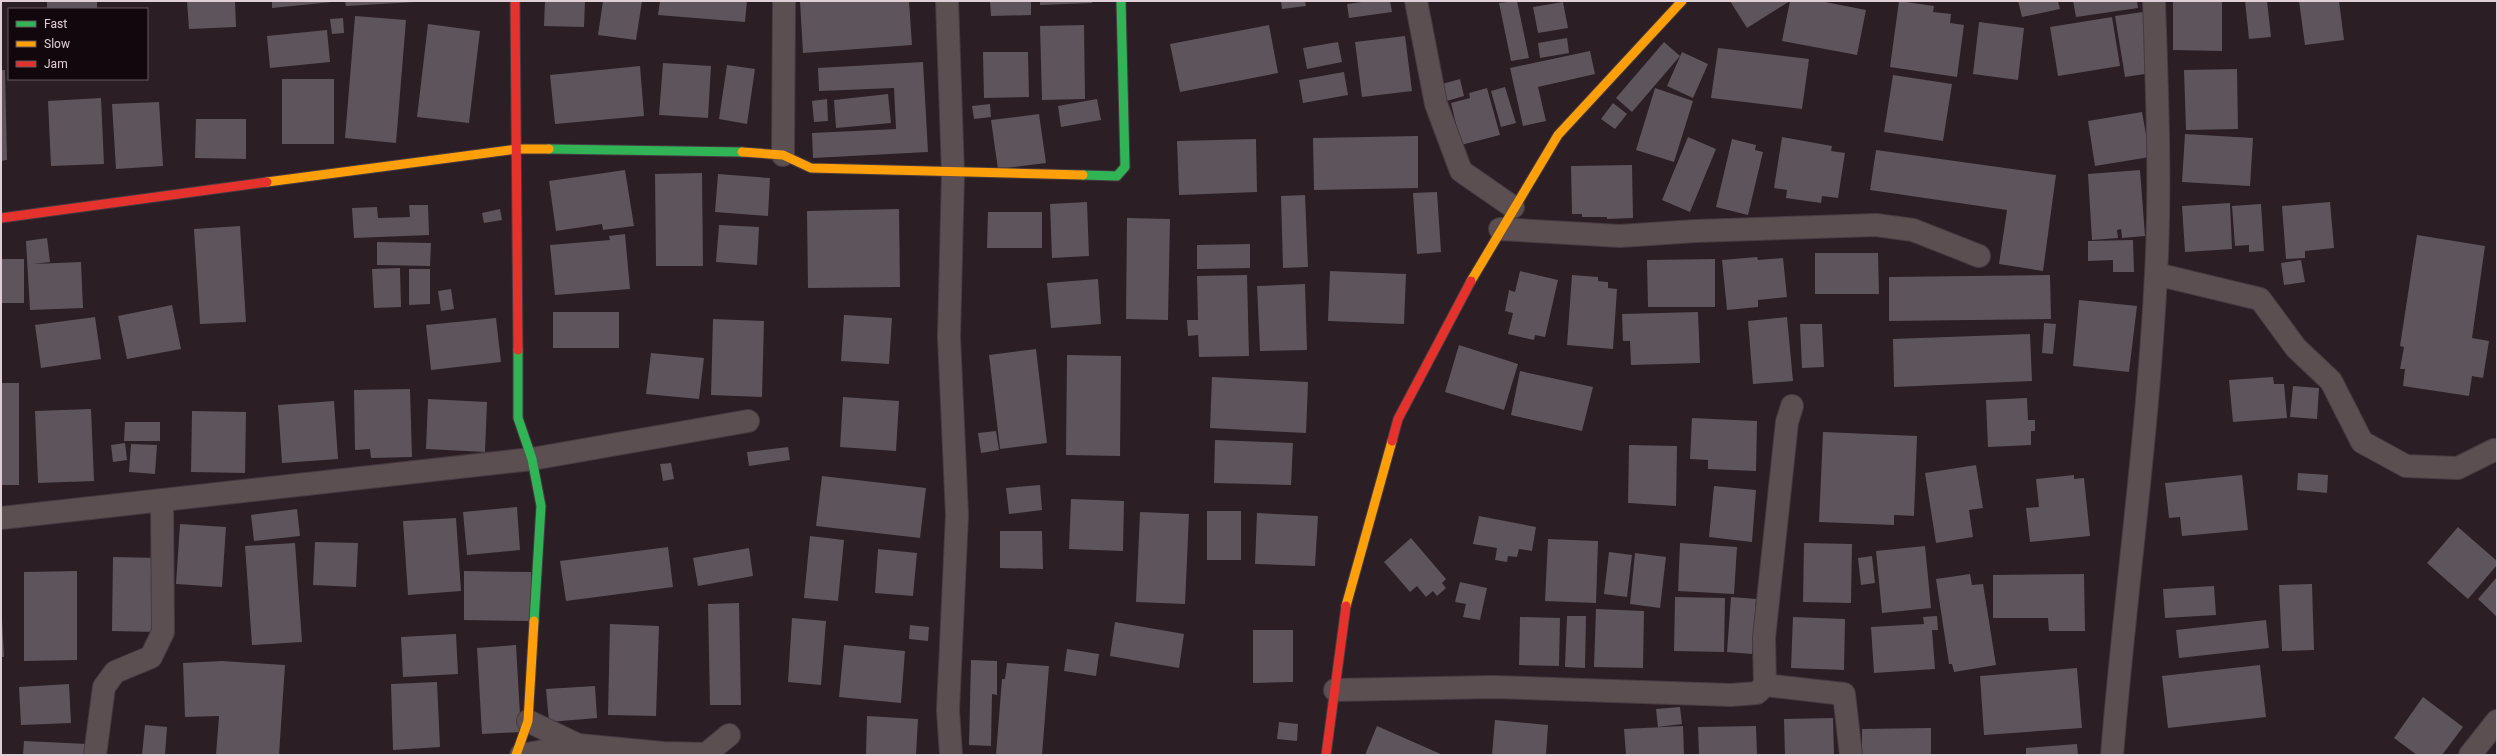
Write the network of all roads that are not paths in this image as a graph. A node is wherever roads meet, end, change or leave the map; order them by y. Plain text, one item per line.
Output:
1 (515, 1) edge
2 (784, 1) edge
3 (947, 1) edge
4 (1121, 1) edge
5 (1416, 1) edge
6 (1682, 1) edge
7 (2154, 1) edge
8 (518, 149) junction
9 (783, 154) junction
10 (953, 173) junction
11 (1513, 207) junction
12 (1, 218) edge
13 (1500, 228) junction
14 (1979, 256) dead end
15 (2156, 274) junction
16 (1792, 406) dead end
17 (748, 421) dead end
18 (2494, 450) dead end
19 (532, 459) junction
20 (162, 500) junction
21 (1, 518) edge
22 (1765, 685) junction
23 (1335, 690) junction
24 (528, 721) junction
25 (2497, 721) edge
26 (728, 735) dead end
27 (578, 745) junction
28 (95, 755) edge
29 (516, 755) edge
30 (521, 755) edge
31 (951, 755) edge
32 (1326, 755) edge
33 (1851, 755) edge
34 (2112, 755) edge
35 (2470, 755) edge

1 - 8 street
2 - 9 street
3 - 10 street
4 - 10 street
5 - 11 street
6 - 11 street
7 - 15 street
8 - 9 street
8 - 12 street
8 - 19 street
9 - 10 street
10 - 31 street
11 - 13 street
13 - 14 street
13 - 23 street
15 - 18 street
15 - 34 street
16 - 22 street
17 - 19 street
19 - 20 street
19 - 24 street
20 - 21 street
20 - 28 street
22 - 23 street
22 - 33 street
23 - 32 street
24 - 27 street
24 - 29 street
25 - 35 street
26 - 27 street
27 - 30 street

